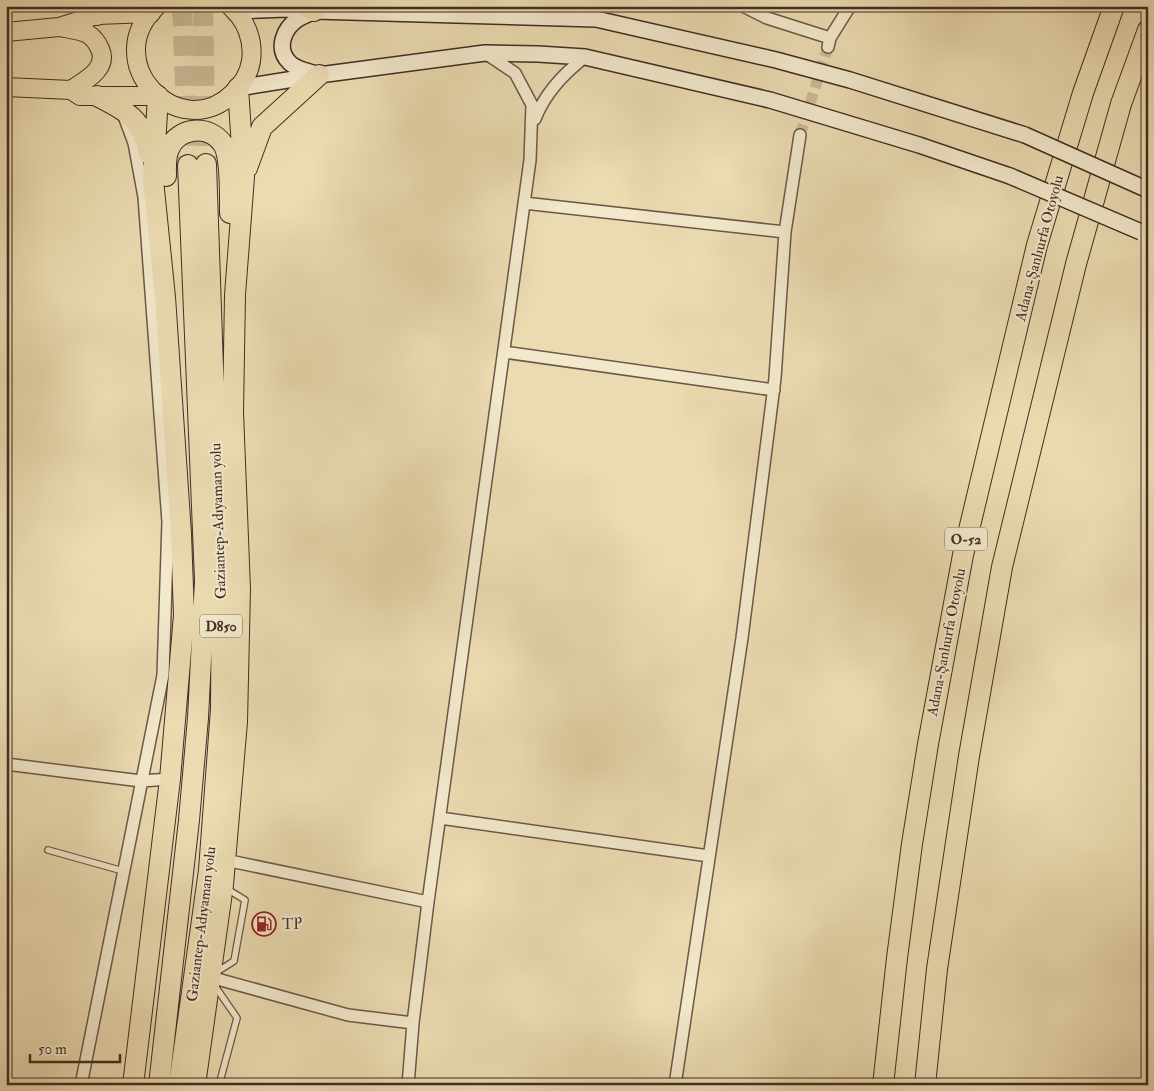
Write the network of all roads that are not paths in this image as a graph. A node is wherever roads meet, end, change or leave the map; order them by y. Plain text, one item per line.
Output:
1 (744, 6) edge
2 (850, 6) edge
3 (1114, 6) edge
4 (152, 8) edge
5 (234, 8) edge
6 (310, 9) edge
7 (104, 11) edge
8 (59, 26) junction
9 (1148, 30) edge
10 (6, 32) edge
11 (485, 53) junction
12 (585, 57) junction
13 (319, 75) junction
14 (6, 87) edge
15 (238, 88) junction
16 (71, 90) junction
17 (97, 96) junction
18 (158, 96) junction
19 (121, 108) junction
20 (532, 127) junction
21 (800, 135) tunnel mouth
22 (244, 177) junction
23 (153, 180) junction
24 (1148, 190) edge
25 (524, 203) junction
26 (785, 232) junction
27 (1144, 233) edge
28 (235, 295) junction
29 (165, 297) junction
30 (504, 352) junction
31 (774, 390) junction
32 (6, 764) edge
33 (170, 779) junction
34 (141, 781) junction
35 (440, 818) junction
36 (48, 850) dead end
37 (709, 856) junction
38 (225, 860) junction
39 (123, 871) junction
40 (428, 902) junction
41 (210, 977) junction
42 (413, 1023) junction
43 (81, 1085) edge
44 (133, 1085) edge
45 (159, 1085) edge
46 (179, 1085) edge
47 (194, 1085) edge
48 (219, 1085) edge
49 (408, 1085) edge
50 (675, 1085) edge
51 (884, 1085) edge
52 (925, 1085) edge

1 - 2 street
3 - 51 highway, Adana-Şanlıurfa Otoyolu / O-52
4 - 7 main road
4 - 18 main road
5 - 6 street
5 - 15 main road
6 - 13 street
6 - 24 street, bridge
7 - 8 main road
8 - 10 main road
8 - 16 main road
9 - 52 highway, O-52
11 - 12 street
11 - 13 street
11 - 20 street
12 - 20 street
12 - 27 street, bridge
13 - 15 street
13 - 22 highway
14 - 16 main road
15 - 18 main road
15 - 22 highway
16 - 17 main road
17 - 18 main road
17 - 19 highway
18 - 23 highway
19 - 23 highway
19 - 34 street
20 - 25 street
21 - 26 street
22 - 28 highway
23 - 29 highway
25 - 26 street
25 - 30 street
26 - 31 street
28 - 29 highway
28 - 38 highway
29 - 33 highway
30 - 31 street
30 - 35 street
31 - 37 street
32 - 34 street
33 - 34 street
33 - 44 highway
34 - 39 street
35 - 37 street
35 - 40 street
36 - 39 lane
37 - 50 street
38 - 40 street
38 - 41 highway
39 - 43 street
40 - 42 street
41 - 42 street
41 - 47 highway
41 - 48 lane
42 - 49 street
45 - 46 highway, Gaziantep-Adıyaman yolu / D850

